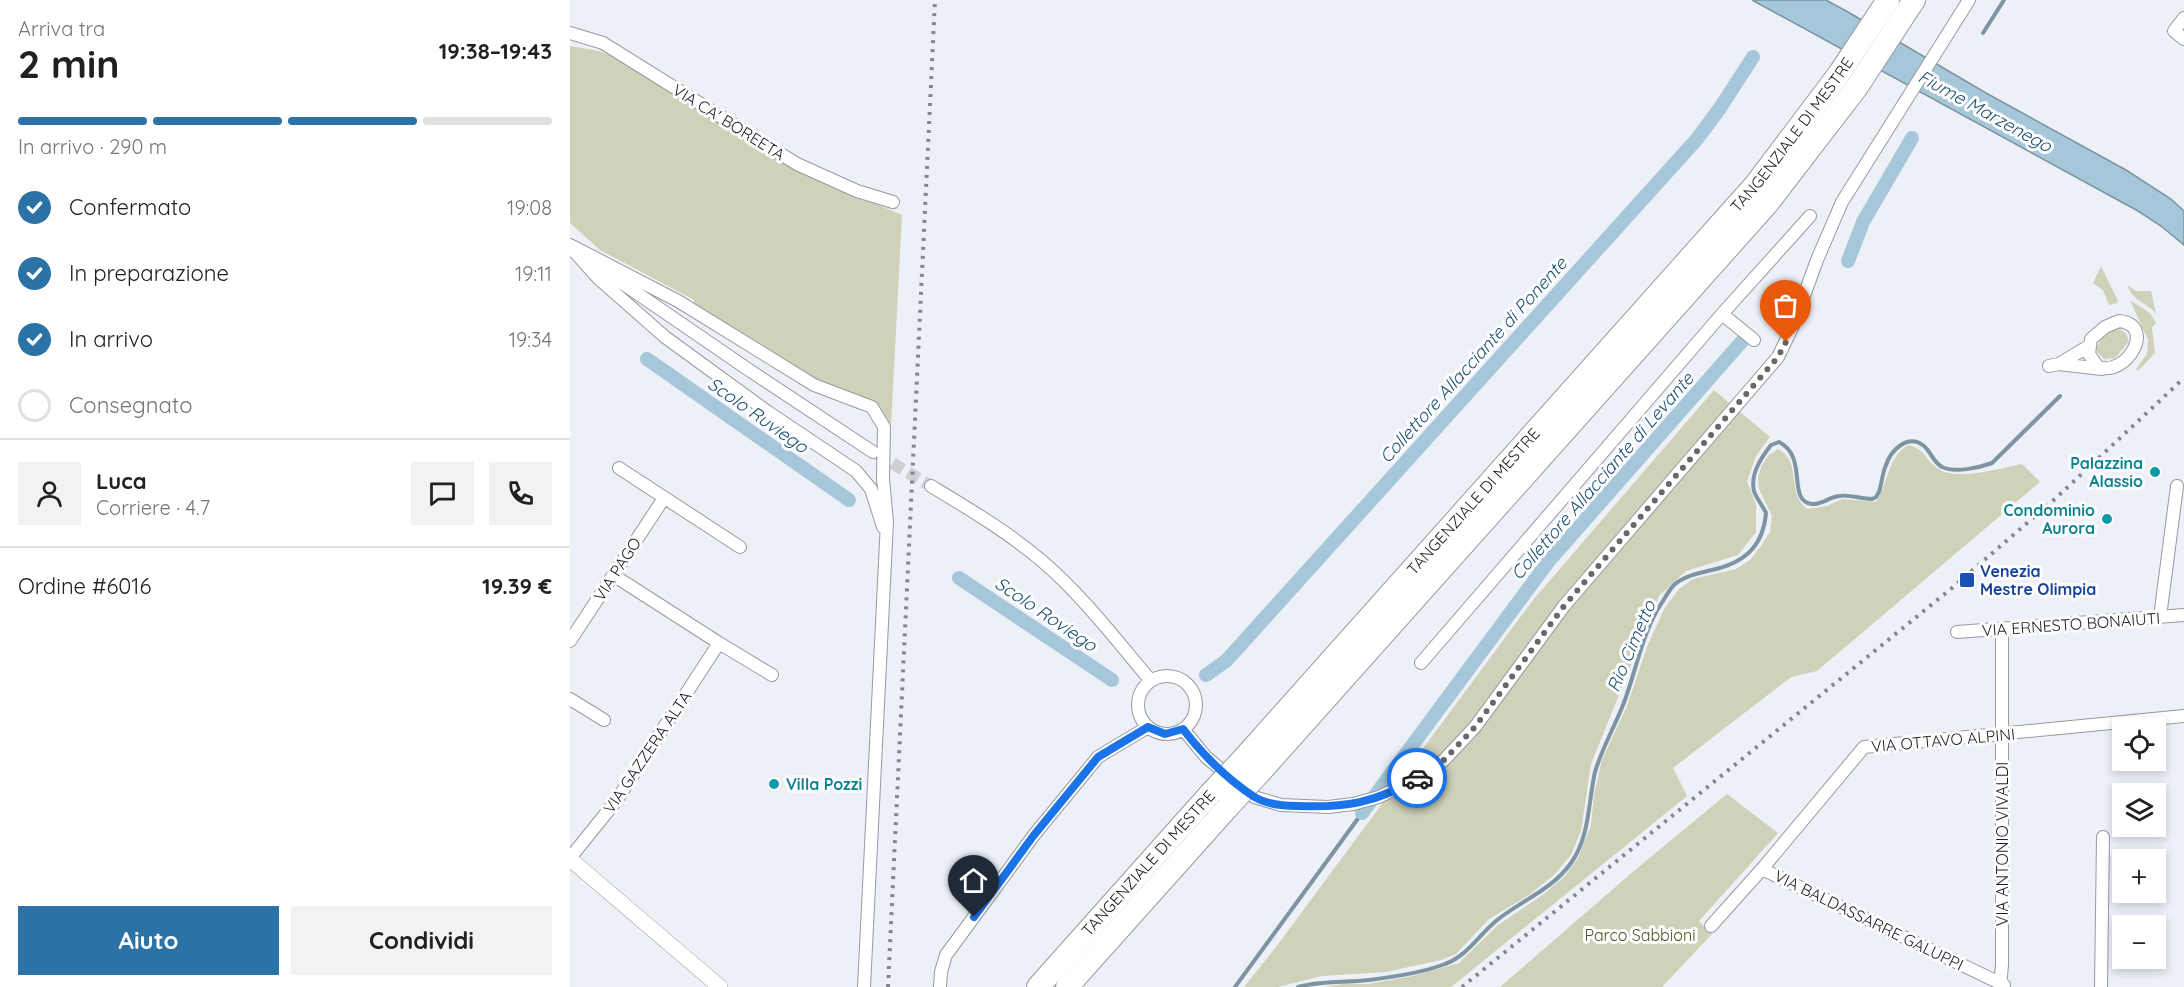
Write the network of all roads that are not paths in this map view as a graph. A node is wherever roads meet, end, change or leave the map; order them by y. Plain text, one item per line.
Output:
1 (1969, 0) edge
2 (1887, 1) edge
3 (1910, 7) edge
4 (2184, 18) edge
5 (570, 33) edge
6 (2184, 39) edge
7 (1848, 81) junction
8 (893, 202) dead end
9 (1810, 216) dead end
10 (570, 246) edge
11 (1722, 314) junction
12 (1754, 340) dead end
13 (2089, 346) junction
14 (2104, 369) junction
15 (873, 452) tunnel mouth
16 (619, 468) dead end
17 (931, 486) tunnel mouth
18 (2176, 486) dead end
19 (664, 498) junction
20 (885, 534) junction
21 (740, 547) dead end
22 (613, 574) junction
23 (2184, 615) edge
24 (2160, 617) junction
25 (2002, 628) junction
26 (1957, 632) dead end
27 (570, 641) edge
28 (719, 643) junction
29 (1421, 663) dead end
30 (772, 675) dead end
31 (1151, 681) junction
32 (570, 699) edge
33 (2184, 716) edge
34 (604, 720) dead end
35 (1148, 727) junction
36 (1183, 729) junction
37 (2002, 734) junction
38 (1219, 800) junction
39 (2103, 837) dead end
40 (570, 858) edge
41 (1762, 869) junction
42 (1123, 923) junction
43 (1711, 926) dead end
44 (1081, 937) junction
45 (2002, 986) edge
46 (720, 987) edge
47 (864, 987) edge
48 (940, 987) edge
49 (1022, 987) edge
50 (1038, 987) edge
51 (1067, 987) edge
52 (1077, 987) edge
53 (2101, 987) edge

1 - 36 street
2 - 7 highway, TANGENZIALE DI MESTRE
3 - 7 highway, TANGENZIALE DI MESTRE
4 - 6 street
5 - 8 street, VIA CA' BOREETA
7 - 38 highway, TANGENZIALE DI MESTRE, bridge
9 - 11 street
10 - 15 street
10 - 20 street
10 - 20 street
11 - 12 street
11 - 29 street
13 - 14 street
13 - 14 street
13 - 14 street
16 - 19 street
17 - 31 street
18 - 24 street
19 - 21 street
19 - 22 street, VIA PAGO
20 - 47 street
22 - 27 street, VIA PAGO
22 - 28 street
23 - 24 street, VIA ERNESTO BONAIUTI
24 - 25 street, VIA ERNESTO BONAIUTI
25 - 26 street, VIA ERNESTO BONAIUTI
25 - 37 street, VIA ANTONIO VIVALDI
28 - 30 street
28 - 40 street, VIA GAZZERA ALTA
31 - 35 street
31 - 36 street
32 - 34 street
33 - 37 street, VIA OTTAVO ALPINI
35 - 36 street
35 - 48 street
37 - 41 street, VIA OTTAVO ALPINI
37 - 45 street, VIA ANTONIO VIVALDI
38 - 42 highway, TANGENZIALE DI MESTRE
38 - 44 highway, TANGENZIALE DI MESTRE
39 - 53 street
40 - 46 street, VIA GAZZERA ALTA
41 - 43 street, VIA OTTAVO ALPINI
41 - 45 street, VIA BALDASSARRE GALUPPI
42 - 51 highway, TANGENZIALE DI MESTRE
42 - 52 highway
44 - 49 highway
44 - 50 highway, TANGENZIALE DI MESTRE

